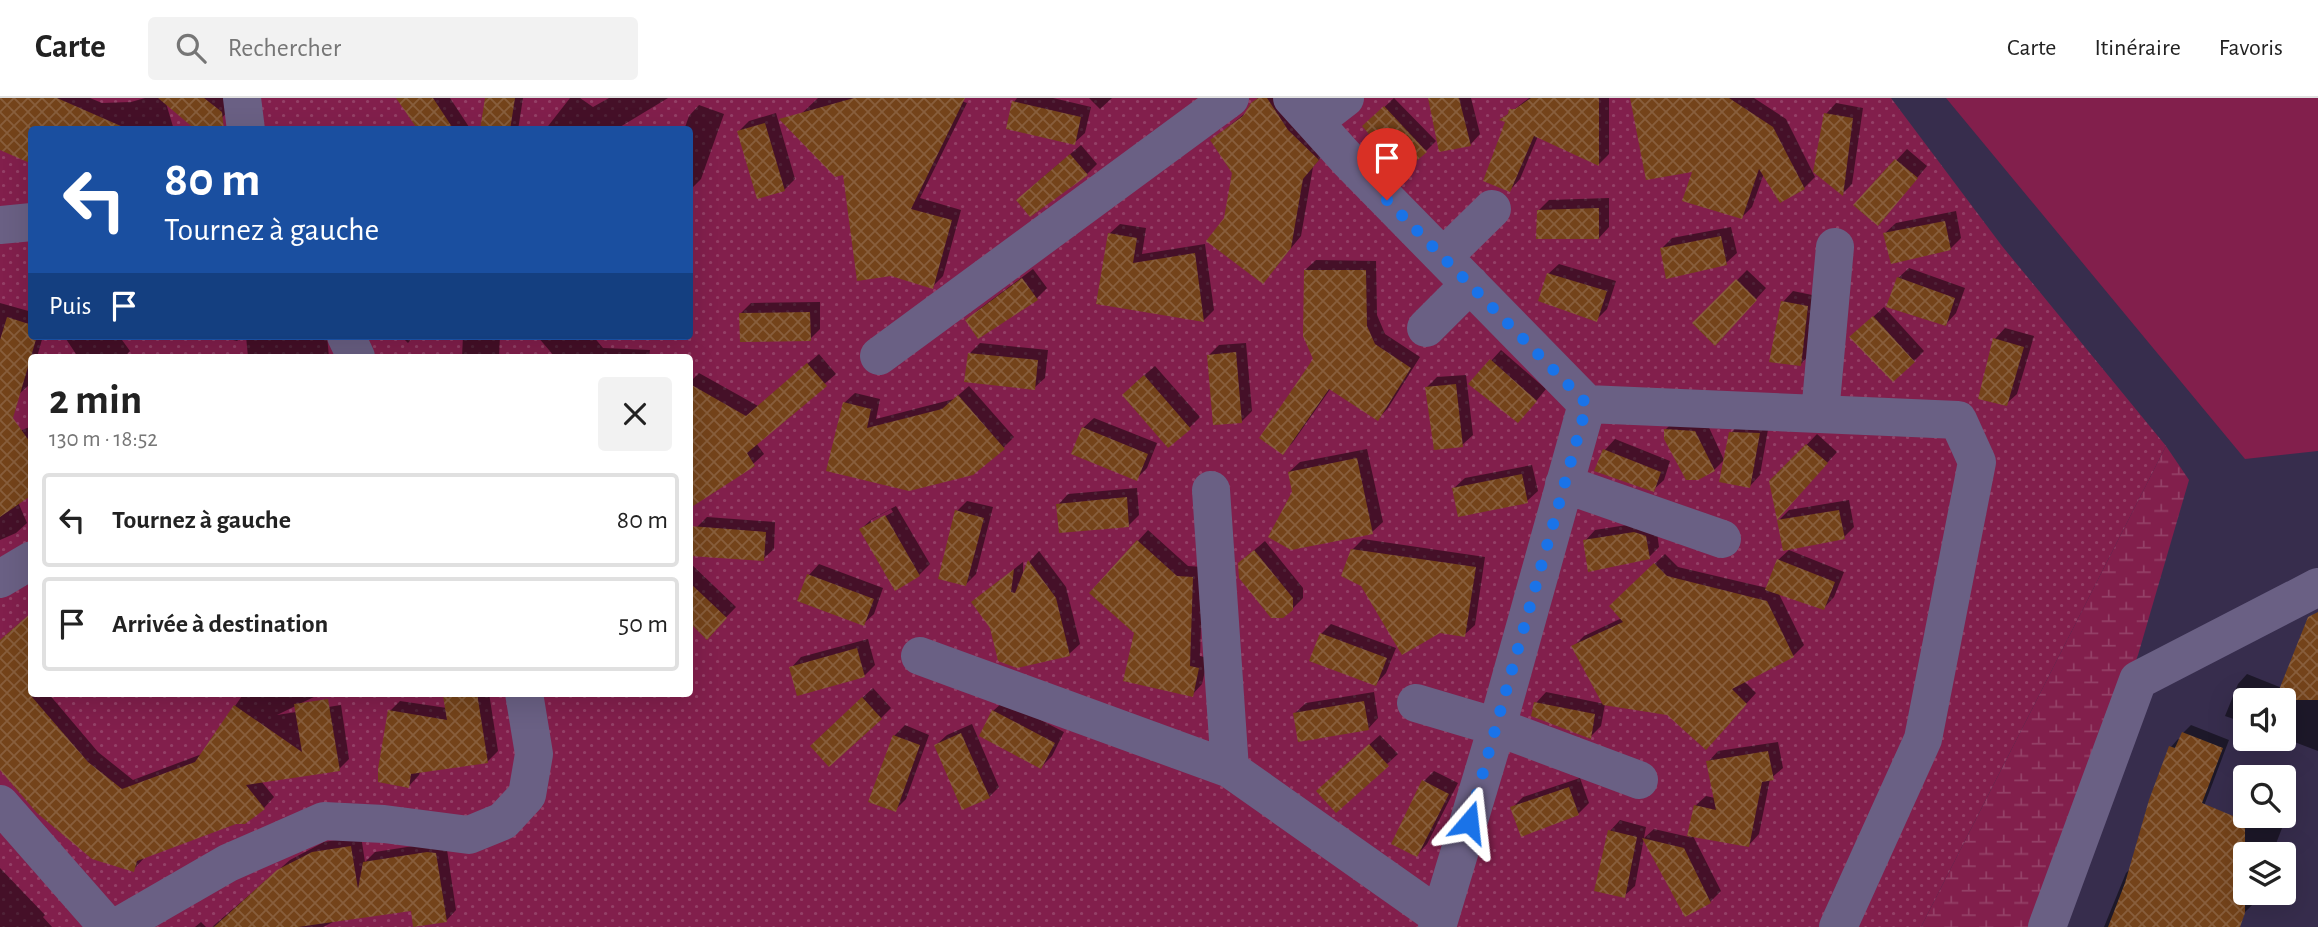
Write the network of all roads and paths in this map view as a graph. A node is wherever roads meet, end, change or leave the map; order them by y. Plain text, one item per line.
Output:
1 (242, 98) edge
2 (1230, 98) edge
3 (1345, 98) edge
4 (1303, 110) edge
5 (246, 126) edge
6 (1492, 209) dead end
7 (28, 222) edge
8 (0, 225) edge
9 (1835, 247) dead end
10 (1443, 257) junction
11 (1470, 284) junction
12 (1426, 328) dead end
13 (879, 356) dead end
14 (1587, 404) junction
15 (1820, 414) junction
16 (1564, 484) junction
17 (1212, 490) dead end
18 (1722, 539) dead end
19 (28, 562) edge
20 (0, 579) edge
21 (2318, 587) edge
22 (920, 656) dead end
23 (525, 697) edge
24 (1416, 703) dead end
25 (1497, 727) junction
26 (1230, 769) junction
27 (1639, 780) dead end
28 (0, 804) edge
29 (1439, 922) edge
30 (108, 927) edge
31 (117, 927) edge
32 (1838, 927) edge
33 (2047, 927) edge

1 - 5 street
2 - 13 street
3 - 4 street
4 - 10 street
6 - 10 street
7 - 8 street
9 - 15 street
10 - 11 street
11 - 12 street
11 - 14 street
14 - 15 street
14 - 16 street
15 - 32 street
16 - 18 street
16 - 25 street
17 - 26 street
19 - 20 street
21 - 33 street
22 - 26 street
23 - 31 street
24 - 25 street
25 - 27 street
25 - 29 street
26 - 29 street
28 - 30 street

